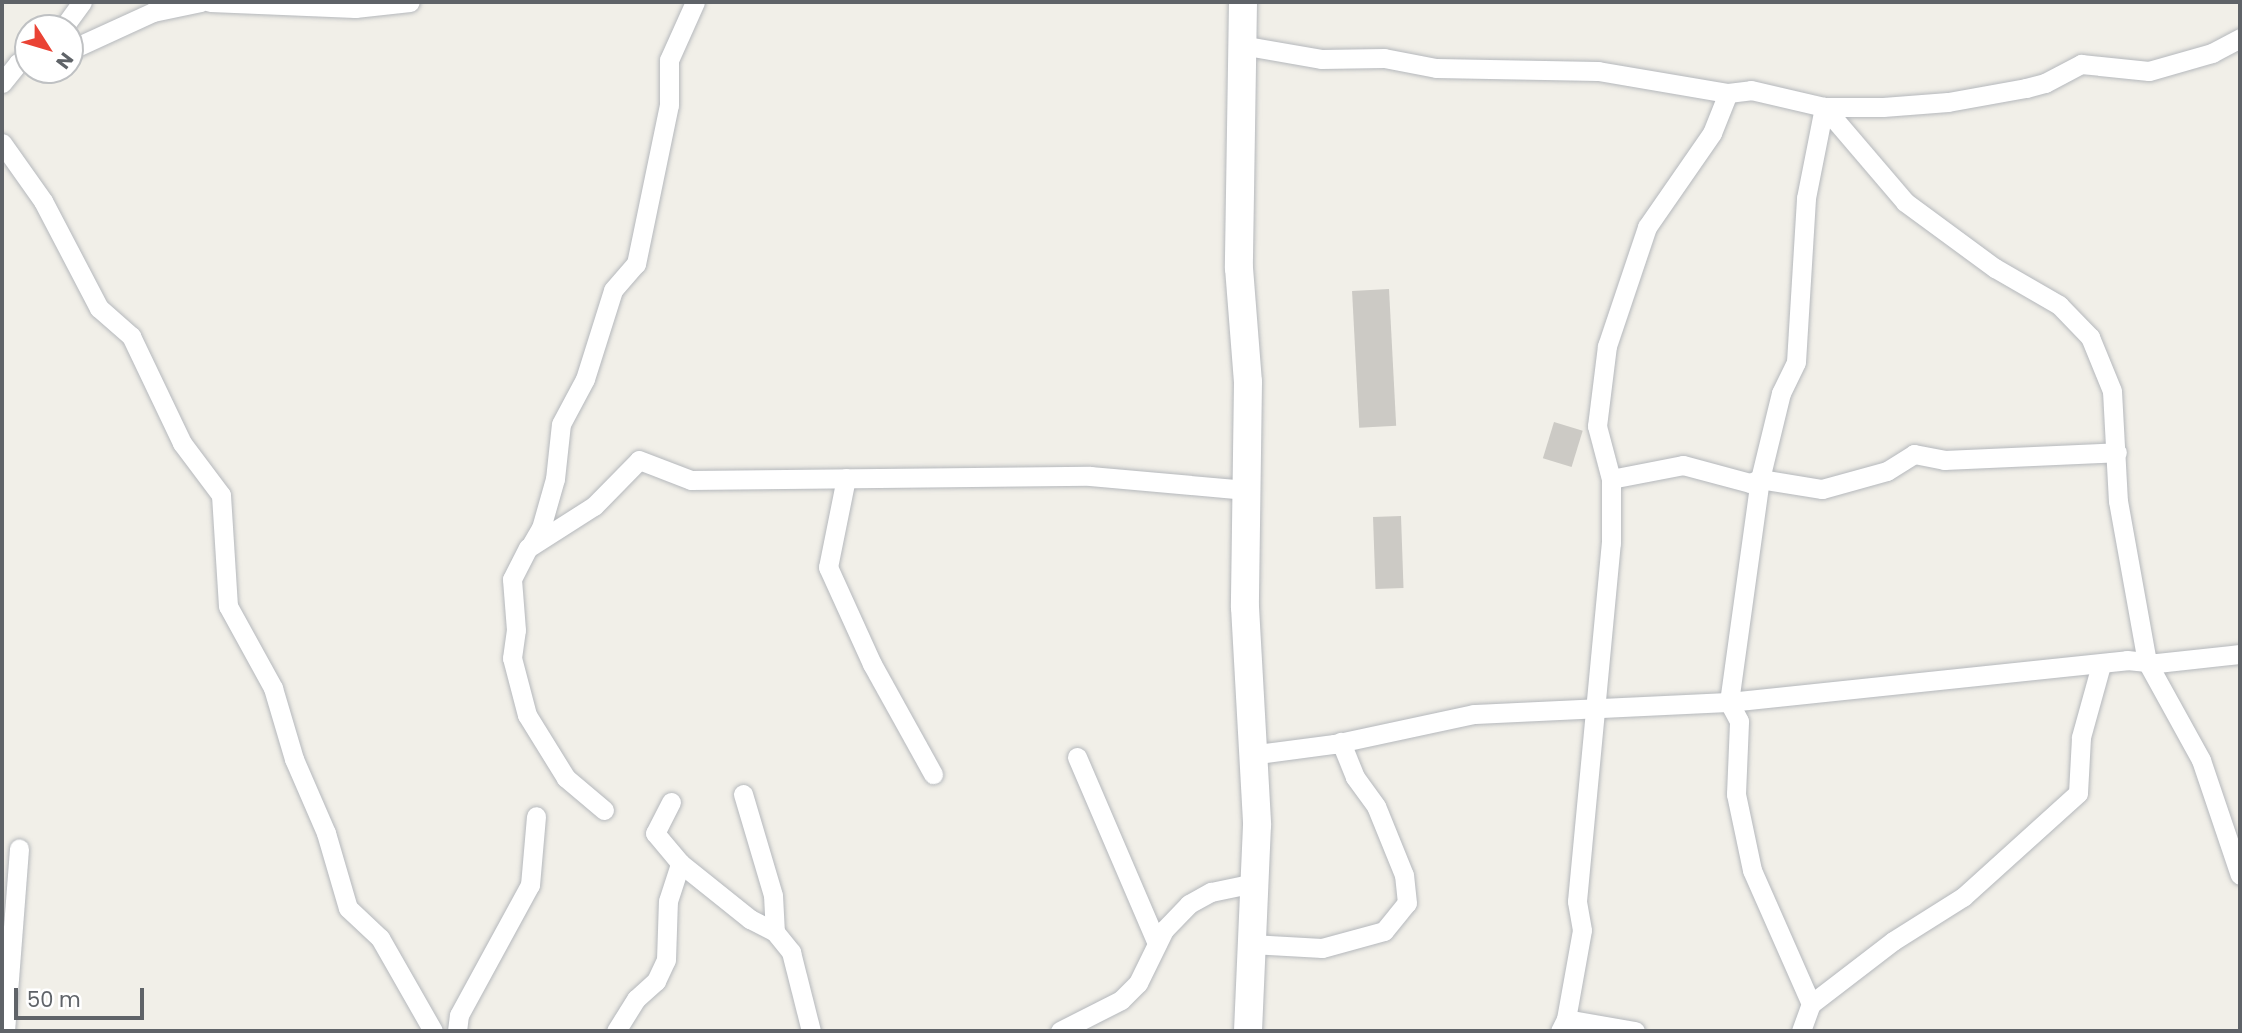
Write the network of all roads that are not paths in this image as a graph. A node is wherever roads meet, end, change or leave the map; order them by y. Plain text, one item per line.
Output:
1 (201, 2) edge
2 (210, 2) edge
3 (404, 2) edge
4 (695, 2) edge
5 (1243, 2) edge
6 (2240, 38) edge
7 (84, 44) edge
8 (1241, 45) junction
9 (14, 68) edge
10 (2, 83) edge
11 (1728, 93) junction
12 (1824, 107) junction
13 (2, 142) edge
14 (2117, 452) junction
15 (846, 478) junction
16 (1611, 479) junction
17 (1760, 479) junction
18 (1246, 490) junction
19 (531, 546) junction
20 (2240, 654) edge
21 (2147, 662) junction
22 (2101, 665) junction
23 (1729, 702) junction
24 (1597, 711) junction
25 (1341, 742) junction
26 (1250, 755) junction
27 (1077, 757) dead end
28 (933, 774) dead end
29 (743, 794) dead end
30 (671, 802) dead end
31 (604, 810) dead end
32 (536, 816) dead end
33 (19, 849) dead end
34 (680, 863) junction
35 (2240, 876) edge
36 (1254, 883) junction
37 (775, 932) junction
38 (1157, 944) junction
39 (1251, 944) junction
40 (1811, 1004) junction
41 (1563, 1025) edge
42 (5, 1031) edge
43 (433, 1031) edge
44 (457, 1031) edge
45 (616, 1031) edge
46 (811, 1031) edge
47 (1060, 1031) edge
48 (1248, 1031) edge
49 (1635, 1031) edge
50 (1801, 1031) edge

1 - 7 street
2 - 3 street
4 - 19 street
5 - 8 main road
6 - 12 street
8 - 11 street
8 - 18 main road
9 - 10 street
11 - 12 street
11 - 16 street
12 - 14 street
12 - 17 street
13 - 43 street
14 - 17 street
14 - 21 street
15 - 18 street
15 - 19 street
15 - 28 street
16 - 17 street
16 - 24 street
17 - 23 street
18 - 26 main road
19 - 31 street
20 - 21 street
21 - 22 street
21 - 35 street
22 - 23 street
22 - 40 street
23 - 24 street
23 - 40 street
24 - 25 street
24 - 41 street
25 - 26 street
25 - 39 street
26 - 36 main road
27 - 38 street
29 - 37 street
30 - 34 street
32 - 44 street
33 - 42 street
34 - 37 street
34 - 45 street
36 - 38 street
36 - 39 main road
37 - 46 street
38 - 47 street
39 - 48 main road
40 - 50 street
41 - 49 street

